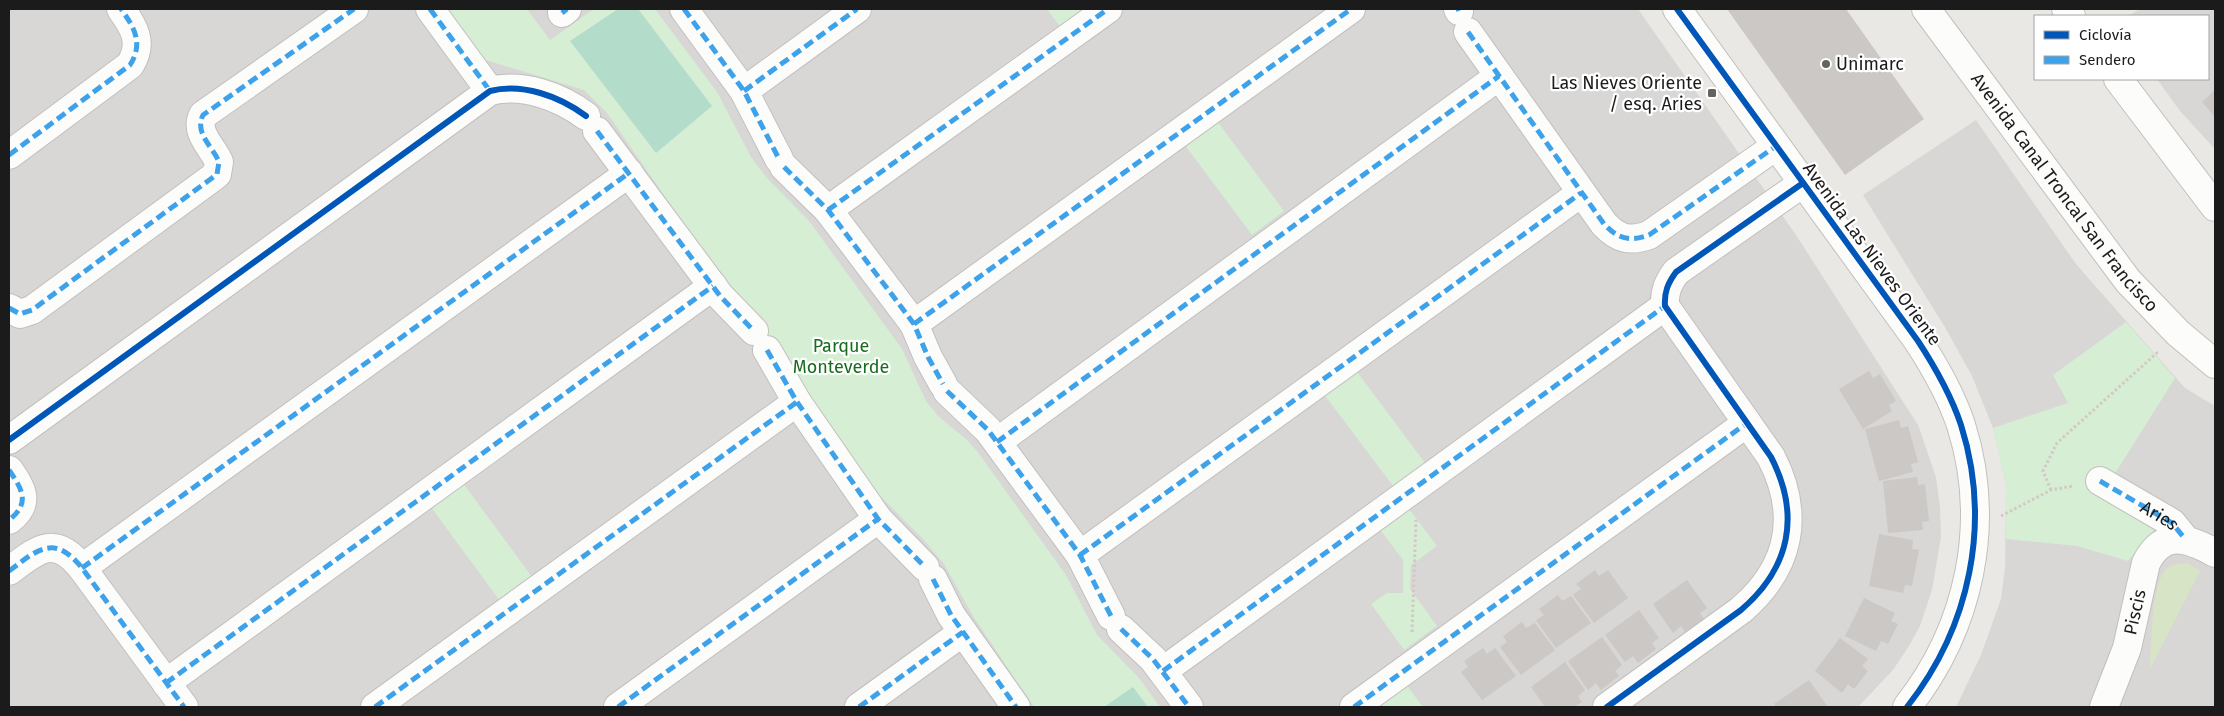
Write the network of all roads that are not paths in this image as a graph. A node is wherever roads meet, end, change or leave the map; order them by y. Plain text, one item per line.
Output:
1 (121, 9) edge
2 (354, 9) edge
3 (430, 9) edge
4 (684, 9) edge
5 (857, 9) edge
6 (1108, 9) edge
7 (1351, 9) edge
8 (1677, 9) edge
9 (1926, 9) edge
10 (1462, 17) edge
11 (1499, 76) junction
12 (2119, 80) edge
13 (490, 91) junction
14 (744, 91) junction
15 (1776, 146) junction
16 (9, 155) edge
17 (629, 173) junction
18 (1803, 183) junction
19 (1581, 193) junction
20 (2215, 207) edge
21 (828, 210) junction
22 (713, 286) junction
23 (1665, 306) junction
24 (9, 308) edge
25 (914, 324) junction
26 (2215, 364) edge
27 (797, 402) junction
28 (1748, 423) junction
29 (9, 440) edge
30 (997, 442) junction
31 (9, 470) edge
32 (2100, 481) road end
33 (878, 519) junction
34 (9, 520) edge
35 (2185, 539) junction
36 (2215, 554) edge
37 (1080, 555) junction
38 (82, 568) junction
39 (9, 572) edge
40 (963, 632) junction
41 (1163, 671) junction
42 (166, 683) junction
43 (184, 707) edge
44 (375, 707) edge
45 (618, 707) edge
46 (859, 707) edge
47 (1016, 707) edge
48 (1189, 707) edge
49 (1354, 707) edge
50 (1607, 707) edge
51 (1907, 707) edge
52 (2104, 707) edge

1 - 16 street
2 - 24 street
3 - 13 street
4 - 14 street
5 - 14 street
6 - 21 street
7 - 25 street
8 - 15 street, Avenida Las Nieves Oriente
9 - 26 street, Avenida Canal Troncal San Francisco
10 - 11 street
11 - 19 street
11 - 30 street
12 - 20 street
13 - 17 street
13 - 29 street
14 - 21 street
15 - 18 street, Avenida Las Nieves Oriente
15 - 19 street
17 - 22 street
17 - 38 street
18 - 23 street
18 - 51 street, Avenida Las Nieves Oriente
19 - 37 street
21 - 25 street
22 - 27 street
22 - 42 street
23 - 28 street
23 - 41 street
25 - 30 street
27 - 33 street
27 - 44 street
28 - 49 street
28 - 50 street
30 - 37 street
31 - 34 street
32 - 35 street, Aries
33 - 40 street
33 - 45 street
35 - 36 street, Aries
35 - 52 street, Piscis
37 - 41 street
38 - 39 street
38 - 42 street
40 - 46 street
40 - 47 street
41 - 48 street
42 - 43 street

